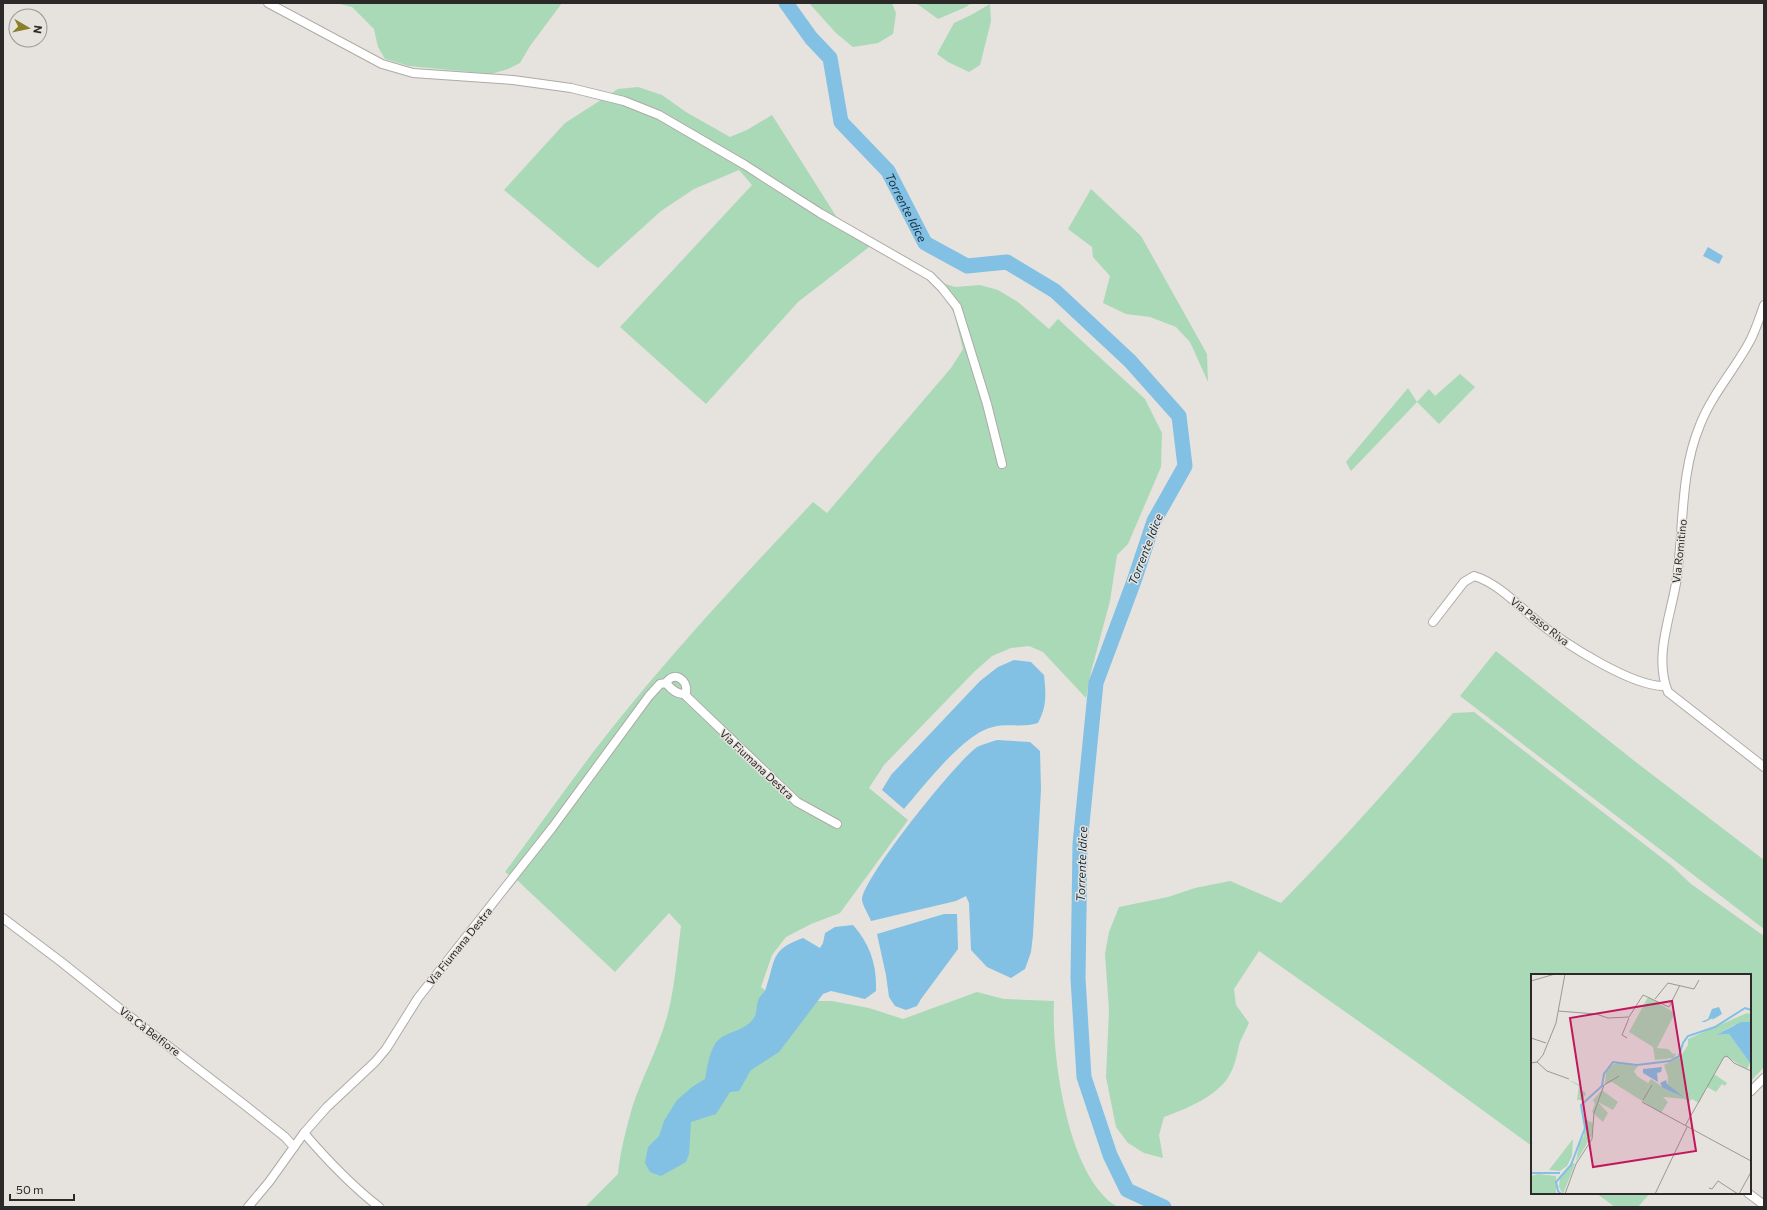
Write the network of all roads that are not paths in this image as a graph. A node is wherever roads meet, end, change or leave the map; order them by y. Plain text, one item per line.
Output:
1 (268, 3) edge
2 (1764, 305) edge
3 (1002, 464) dead end
4 (1433, 622) dead end
5 (666, 683) junction
6 (1665, 686) junction
7 (684, 694) junction
8 (1764, 767) edge
9 (837, 824) dead end
10 (3, 918) edge
11 (1764, 1078) edge
12 (1751, 1091) edge
13 (304, 1133) junction
14 (294, 1147) junction
15 (1749, 1194) edge
16 (1764, 1204) edge
17 (248, 1207) edge
18 (379, 1207) edge

1 - 3 street
2 - 6 street, Via Romitino
4 - 6 street, Via Passo Riva
5 - 7 street, Via Fiumana Destra
5 - 7 street, Via Fiumana Destra
5 - 13 street, Via Fiumana Destra
6 - 8 street
7 - 9 street, Via Fiumana Destra
10 - 14 street, Via Cà Belfiore
11 - 12 street
13 - 14 street, Via Fiumana Destra
13 - 18 street
14 - 17 street, Via Fiumana Destra
15 - 16 street

